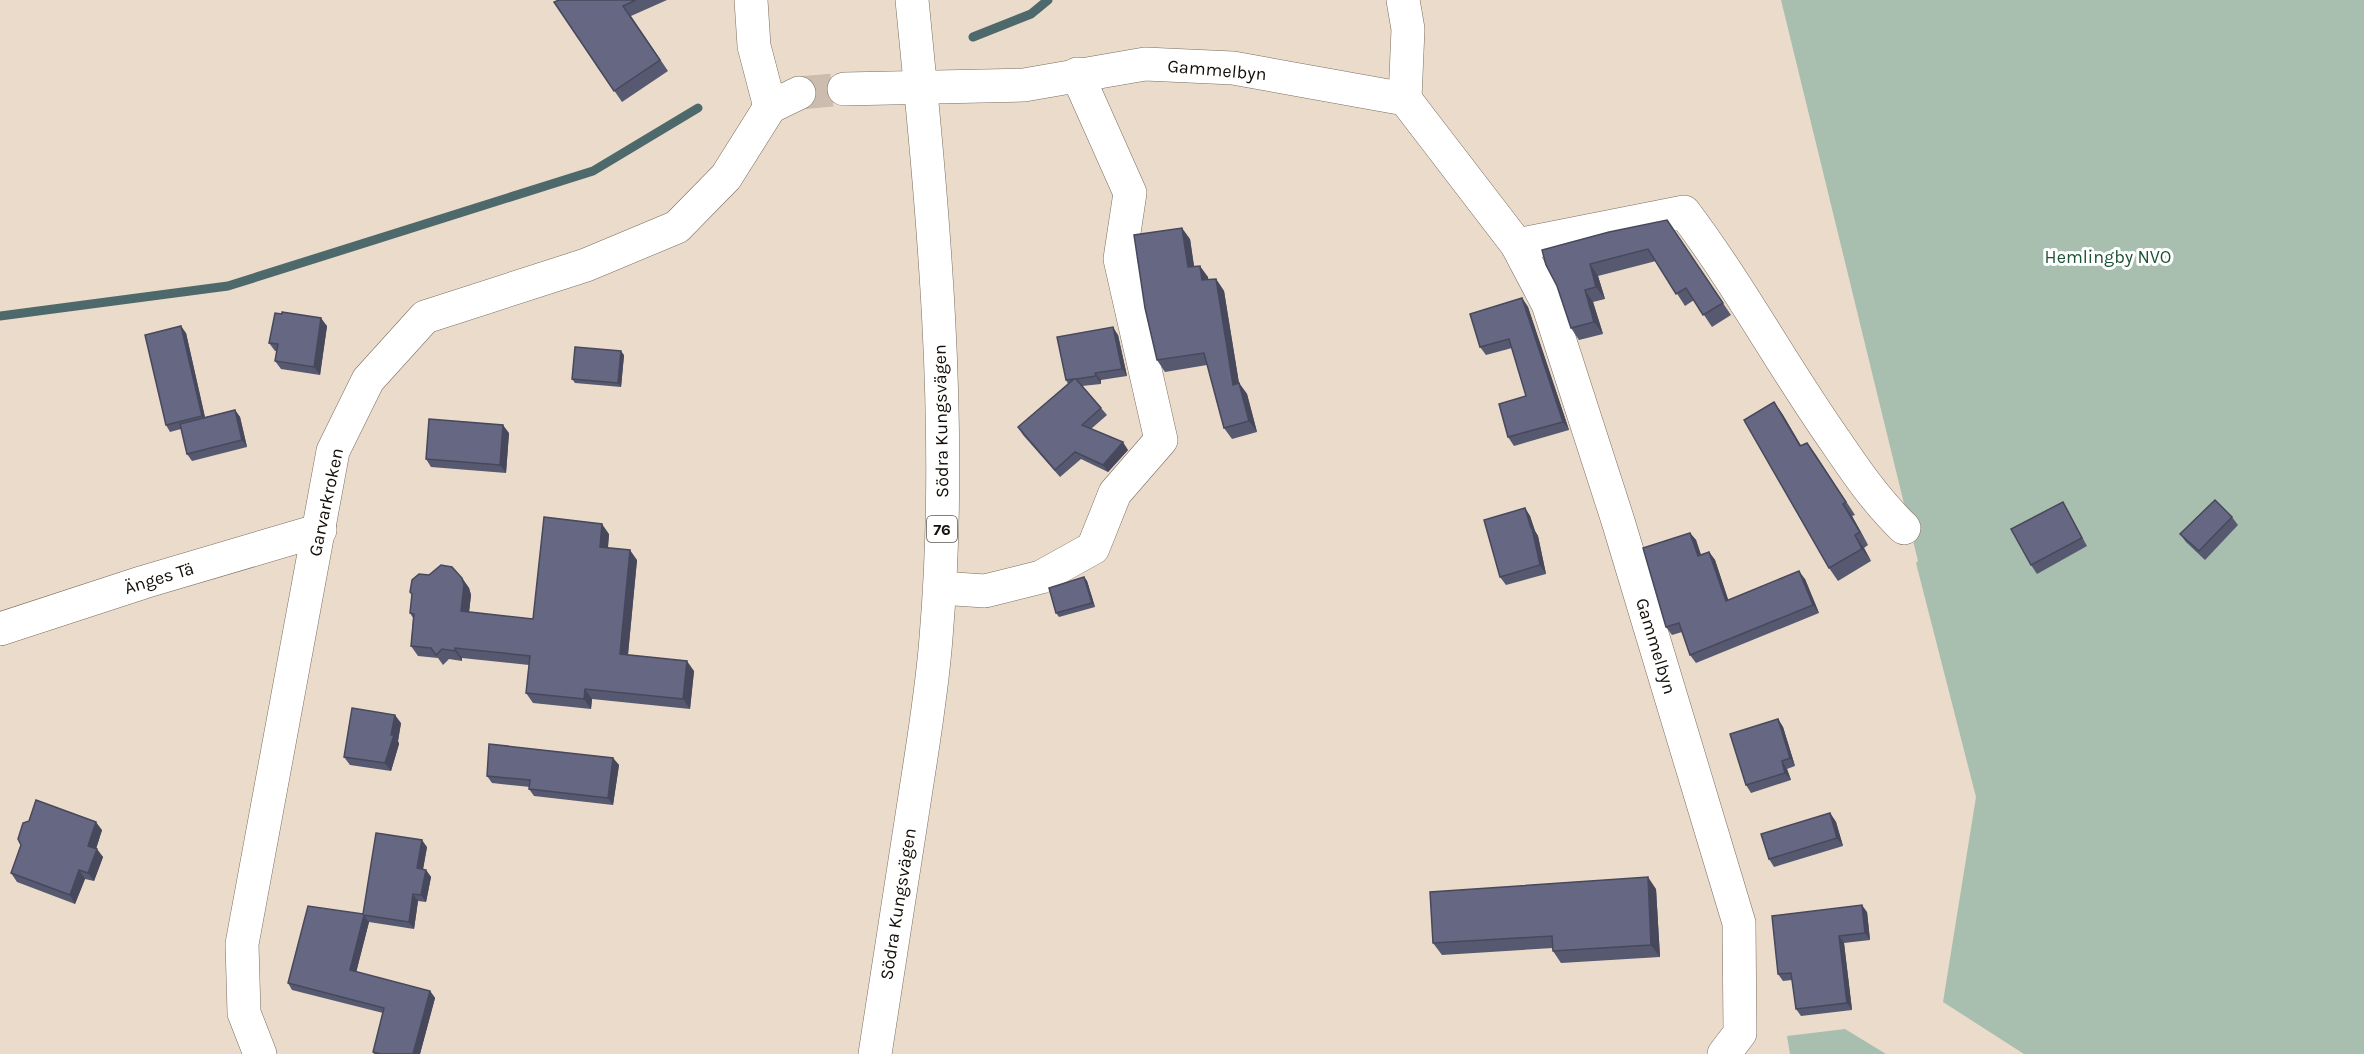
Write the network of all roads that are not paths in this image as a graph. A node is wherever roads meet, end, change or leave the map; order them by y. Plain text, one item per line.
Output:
1 (751, 0) edge
2 (912, 0) edge
3 (1403, 0) edge
4 (1077, 75) junction
5 (844, 89) tunnel mouth
6 (921, 89) junction
7 (799, 93) tunnel mouth
8 (1405, 99) junction
9 (770, 107) junction
10 (1518, 244) junction
11 (1904, 528) dead end
12 (320, 530) junction
13 (940, 588) junction
14 (0, 629) edge
15 (260, 1054) edge
16 (874, 1054) edge
17 (1724, 1054) edge

1 - 9 street
2 - 6 street, Södra Kungsvägen / 76
3 - 8 street
4 - 6 street, Gammelbyn
4 - 8 street, Gammelbyn
4 - 13 street
5 - 6 street, Gammelbyn
6 - 13 street, Södra Kungsvägen / 76
7 - 9 street
8 - 10 street, Gammelbyn
9 - 12 street, Garvarkroken
10 - 11 street
10 - 17 street, Gammelbyn
12 - 14 street, Änges Tä
12 - 15 street, Garvarkroken
13 - 16 street, Södra Kungsvägen / 76

